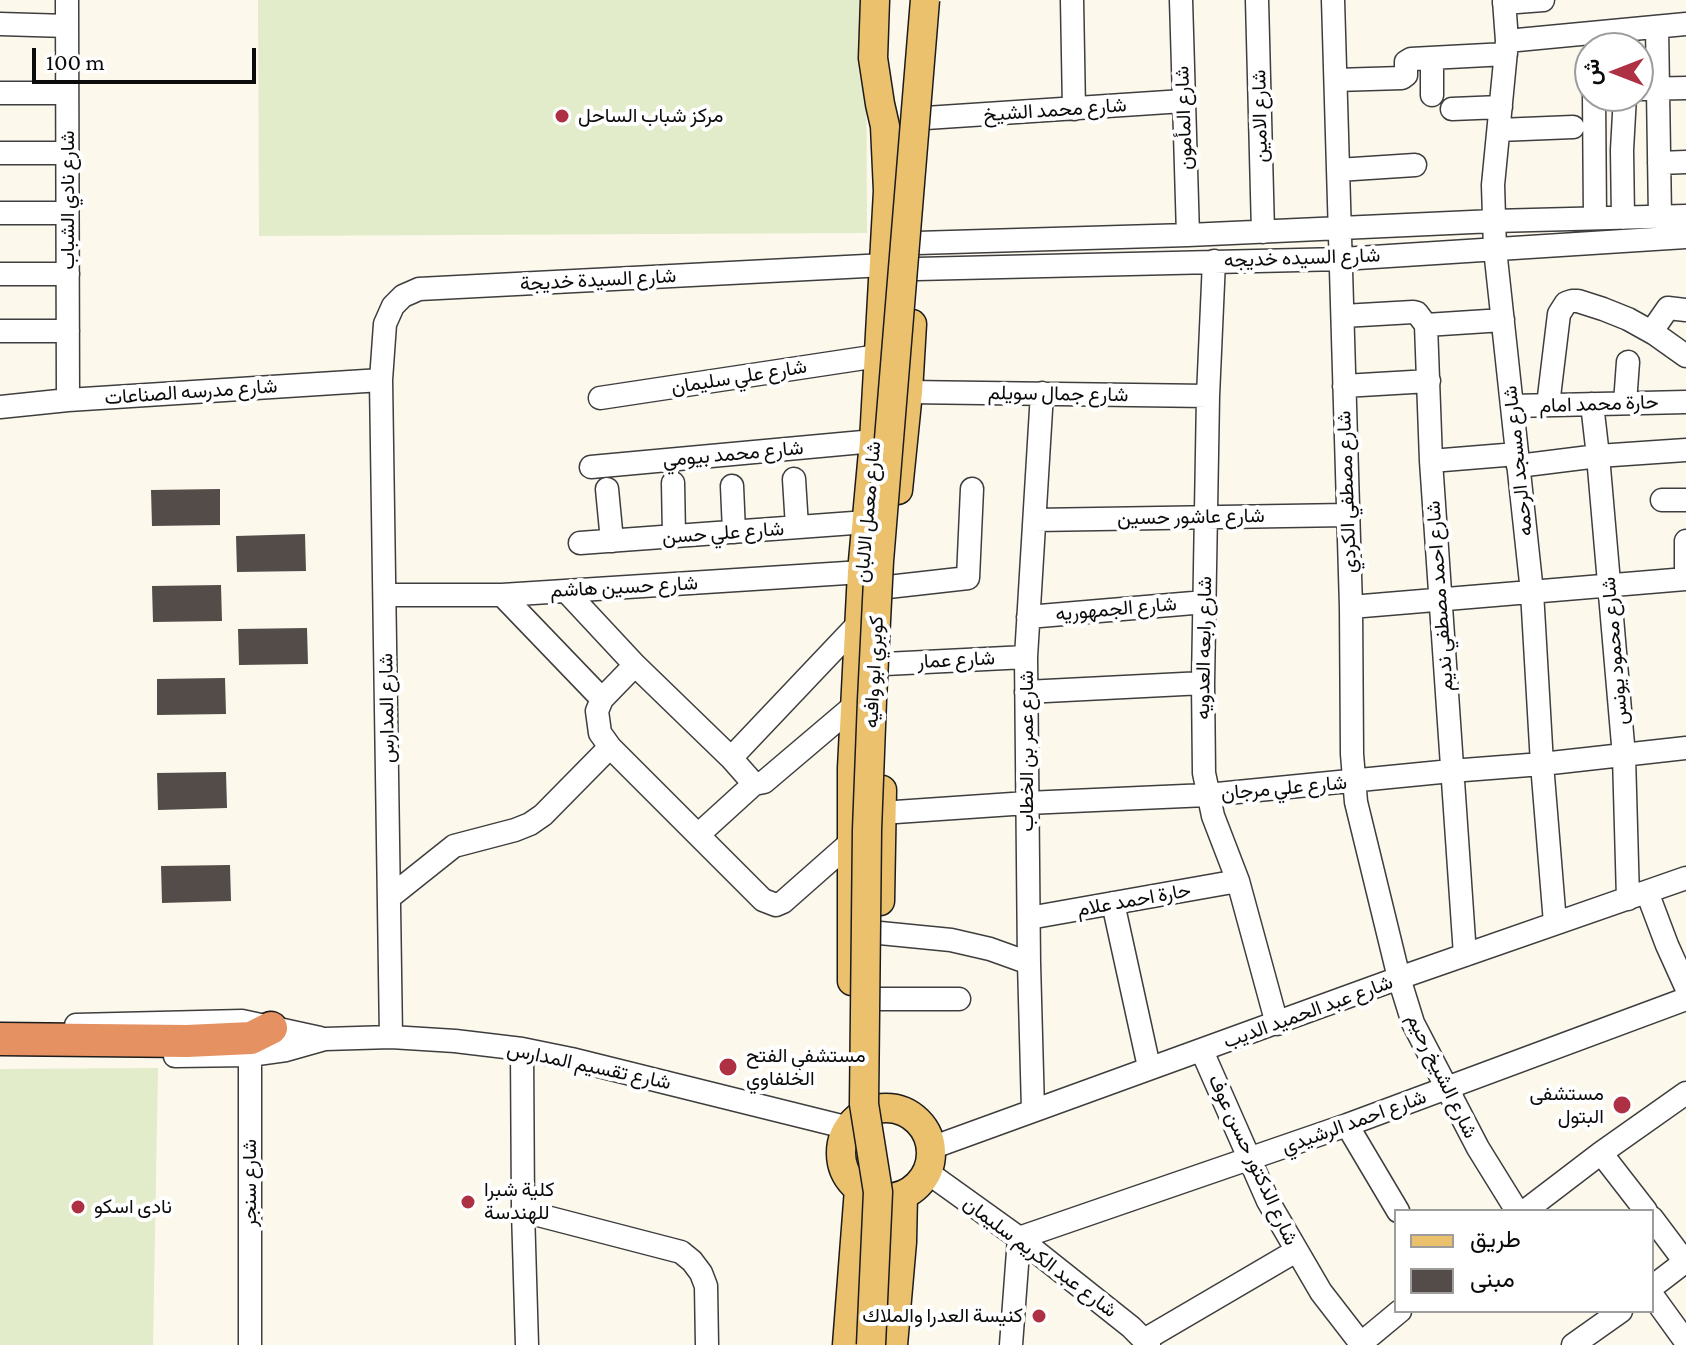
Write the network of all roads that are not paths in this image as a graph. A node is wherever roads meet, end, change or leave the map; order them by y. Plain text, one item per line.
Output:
1 (67, 0) edge
2 (875, 0) edge
3 (914, 0) edge
4 (925, 0) edge
5 (935, 0) edge
6 (1072, 0) edge
7 (1181, 0) edge
8 (1257, 0) edge
9 (1333, 0) edge
10 (1543, 0) edge
11 (1504, 1) edge
12 (0, 24) edge
13 (1686, 24) edge
14 (67, 26) junction
15 (1657, 27) junction
16 (1645, 32) edge
17 (1574, 42) edge
18 (1507, 47) junction
19 (1654, 47) edge
20 (1432, 58) junction
21 (1336, 80) junction
22 (1654, 88) edge
23 (1686, 88) edge
24 (0, 93) edge
25 (67, 93) junction
26 (1432, 95) dead end
27 (1183, 101) junction
28 (1501, 107) junction
29 (926, 108) junction
30 (1074, 109) junction
31 (1452, 109) dead end
32 (1590, 112) edge
33 (1624, 112) edge
34 (1652, 112) edge
35 (1573, 127) dead end
36 (1499, 130) junction
37 (0, 153) edge
38 (67, 153) junction
39 (1686, 162) edge
40 (1659, 163) junction
41 (1415, 165) dead end
42 (1338, 170) junction
43 (888, 191) junction
44 (0, 213) edge
45 (67, 213) junction
46 (1686, 216) edge
47 (1660, 217) junction
48 (1595, 218) junction
49 (1623, 218) junction
50 (1494, 221) junction
51 (1340, 229) junction
52 (1263, 232) junction
53 (1194, 235) junction
54 (1686, 237) edge
55 (1495, 249) junction
56 (917, 256) junction
57 (1342, 259) junction
58 (1208, 261) junction
59 (885, 265) junction
60 (0, 274) edge
61 (68, 274) junction
62 (1686, 310) edge
63 (1343, 316) junction
64 (1503, 320) junction
65 (1426, 325) junction
66 (0, 331) edge
67 (68, 331) junction
68 (1652, 331) junction
69 (911, 335) junction
70 (880, 346) junction
71 (1686, 356) edge
72 (1628, 362) dead end
73 (381, 380) junction
74 (1429, 381) junction
75 (1344, 386) junction
76 (908, 392) junction
77 (1042, 393) junction
78 (1208, 396) junction
79 (600, 398) dead end
80 (68, 400) junction
81 (1686, 402) edge
82 (1625, 403) junction
83 (1592, 404) junction
84 (1548, 405) junction
85 (1512, 406) junction
86 (0, 407) edge
87 (874, 441) junction
88 (1686, 450) edge
89 (1598, 456) junction
90 (1518, 460) junction
91 (1431, 461) junction
92 (591, 467) dead end
93 (794, 479) dead end
94 (673, 483) dead end
95 (732, 486) dead end
96 (607, 489) dead end
97 (972, 489) dead end
98 (1662, 500) dead end
99 (1686, 500) edge
100 (1347, 515) junction
101 (1207, 517) junction
102 (1035, 520) junction
103 (867, 522) junction
104 (797, 527) junction
105 (734, 532) junction
106 (674, 536) junction
107 (1680, 540) edge
108 (612, 541) junction
109 (580, 543) dead end
110 (1686, 568) edge
111 (862, 572) junction
112 (1686, 579) edge
113 (1609, 585) junction
114 (888, 587) junction
115 (566, 591) junction
116 (1532, 592) junction
117 (385, 595) junction
118 (502, 595) junction
119 (1440, 601) junction
120 (1205, 602) junction
121 (1351, 607) junction
122 (1028, 617) junction
123 (859, 623) junction
124 (1026, 657) junction
125 (885, 664) junction
126 (635, 665) junction
127 (1203, 683) junction
128 (1026, 692) junction
129 (602, 699) junction
130 (856, 704) junction
131 (610, 747) junction
132 (1686, 748) edge
133 (1624, 756) junction
134 (731, 758) junction
135 (1542, 764) junction
136 (1451, 771) junction
137 (1354, 781) junction
138 (754, 784) junction
139 (1207, 795) junction
140 (1027, 803) junction
141 (881, 813) junction
142 (699, 834) junction
143 (851, 842) junction
144 (1686, 878) edge
145 (1238, 881) junction
146 (1637, 895) junction
147 (390, 897) junction
148 (1113, 903) junction
149 (1029, 918) junction
150 (1555, 923) junction
151 (880, 933) junction
152 (1465, 955) junction
153 (1029, 963) junction
154 (1399, 978) junction
155 (1686, 987) edge
156 (877, 999) junction
157 (959, 999) dead end
158 (1686, 999) edge
159 (1277, 1024) junction
160 (0, 1027) edge
161 (271, 1028) junction
162 (391, 1037) junction
163 (0, 1039) edge
164 (325, 1039) junction
165 (240, 1047) junction
166 (522, 1049) junction
167 (1202, 1051) junction
168 (0, 1054) edge
169 (1149, 1067) junction
170 (1445, 1088) junction
171 (1686, 1093) edge
172 (1033, 1110) junction
173 (859, 1120) junction
174 (1347, 1125) junction
175 (1601, 1153) junction
176 (1250, 1159) junction
177 (929, 1160) junction
178 (859, 1189) junction
179 (903, 1195) junction
180 (1397, 1209) edge
181 (1516, 1209) edge
182 (1528, 1209) edge
183 (1644, 1209) edge
184 (523, 1211) junction
185 (1654, 1221) edge
186 (1019, 1238) junction
187 (1296, 1251) junction
188 (1686, 1261) edge
189 (1654, 1285) edge
190 (1654, 1298) edge
191 (1398, 1313) edge
192 (1608, 1315) edge
193 (1138, 1339) edge
194 (1686, 1342) edge
195 (1361, 1344) edge
196 (250, 1345) edge
197 (527, 1345) edge
198 (707, 1345) edge
199 (847, 1345) edge
200 (871, 1345) edge
201 (893, 1345) edge
202 (1011, 1345) edge
203 (1573, 1345) edge

1 - 14 street, شارع نادي الشباب
2 - 43 main road, شارع معمل الالبان
3 - 43 main road
4 - 200 main road, كوبري ابو وافيه, bridge
5 - 29 main road, شارع معمل الالبان
6 - 30 street
7 - 27 street, شارع المأمون
8 - 52 street, شارع الامين
9 - 21 street, شارع مصطفي الكردي
10 - 11 street
11 - 18 street, شارع مسجد الرحمه
12 - 14 street
13 - 15 street
14 - 25 street, شارع نادي الشباب
15 - 16 street
15 - 19 street
17 - 18 street
18 - 20 street
18 - 28 street, شارع مسجد الرحمه
20 - 21 street
20 - 26 street
21 - 42 street, شارع مصطفي الكردي
22 - 23 street
24 - 25 street
25 - 38 street, شارع نادي الشباب
27 - 30 street, شارع محمد الشيخ
27 - 53 street, شارع المأمون
28 - 31 street
28 - 36 street, شارع مسجد الرحمه
29 - 30 street, شارع محمد الشيخ
29 - 56 main road, شارع معمل الالبان
32 - 48 street
33 - 49 street
34 - 40 street
35 - 36 street
36 - 50 street, شارع مسجد الرحمه
37 - 38 street
38 - 45 street, شارع نادي الشباب
39 - 40 street
40 - 47 street
41 - 42 street
42 - 51 street, شارع مصطفي الكردي
43 - 59 main road, شارع معمل الالبان
44 - 45 street
45 - 61 street, شارع نادي الشباب
46 - 47 street, شارع السيده خديجه
47 - 49 street, شارع السيده خديجه
48 - 49 street, شارع السيده خديجه
48 - 50 street, شارع السيده خديجه
50 - 51 street, شارع السيده خديجه
50 - 55 street, شارع مسجد الرحمه
51 - 52 street, شارع السيده خديجه
51 - 57 street, شارع مصطفي الكردي
52 - 53 street, شارع السيده خديجه
53 - 56 street, شارع السيده خديجه
53 - 58 street, شارع المأمون
54 - 55 street, شارع السيده خديجه
55 - 57 street, شارع السيده خديجه
55 - 64 street, شارع مسجد الرحمه
56 - 58 street, شارع السيده خديجه
56 - 69 main road, شارع معمل الالبان
57 - 58 street, شارع السيده خديجه
57 - 63 street, شارع مصطفي الكردي
58 - 78 street, شارع رابعه العدويه
59 - 70 main road, شارع معمل الالبان
59 - 73 street, شارع السيدة خديجة
60 - 61 street
61 - 67 street, شارع نادي الشباب
62 - 68 street
63 - 65 street
63 - 75 street, شارع مصطفي الكردي
64 - 65 street
64 - 85 street, شارع مسجد الرحمه
65 - 74 street, شارع احمد مصطفي نديم
66 - 67 street
67 - 80 street, شارع نادي الشباب
68 - 71 street
68 - 84 street
69 - 70 main road
69 - 76 main road, شارع معمل الالبان
70 - 79 street, شارع علي سليمان
70 - 87 main road, شارع معمل الالبان
72 - 82 street
73 - 80 street, شارع مدرسه الصناعات
73 - 117 street, شارع المدارس
74 - 75 street
74 - 91 street, شارع احمد مصطفي نديم
75 - 100 street, شارع مصطفي الكردي
76 - 77 street, شارع جمال سويلم
76 - 114 main road, شارع معمل الالبان
77 - 78 street, شارع جمال سويلم
77 - 102 street, شارع عمر بن الخطاب
78 - 101 street, شارع رابعه العدويه
80 - 86 street, شارع مدرسه الصناعات
81 - 82 street, حارة محمد امام
82 - 83 street, حارة محمد امام
83 - 84 street, حارة محمد امام
83 - 89 street, شارع محمود يونس
84 - 85 street, حارة محمد امام
85 - 90 street, شارع مسجد الرحمه
87 - 92 street, شارع محمد بيومي
87 - 103 main road, شارع معمل الالبان
88 - 89 street
89 - 90 street
89 - 113 street, شارع محمود يونس
90 - 91 street
90 - 116 street, شارع مسجد الرحمه
91 - 119 street, شارع احمد مصطفي نديم
93 - 104 street
94 - 106 street
95 - 105 street
96 - 108 street
97 - 114 street
98 - 99 street
100 - 101 street, شارع عاشور حسين
100 - 121 street, شارع مصطفي الكردي
101 - 102 street, شارع عاشور حسين
101 - 120 street, شارع رابعه العدويه
102 - 122 street, شارع عمر بن الخطاب
103 - 104 street, شارع علي حسن
103 - 111 main road, شارع معمل الالبان
104 - 105 street, شارع علي حسن
105 - 106 street, شارع علي حسن
106 - 108 street, شارع علي حسن
107 - 110 street
108 - 109 street, شارع علي حسن
111 - 115 street, شارع حسين هاشم
111 - 123 main road, شارع معمل الالبان
112 - 113 street
113 - 116 street
113 - 133 street, شارع محمود يونس
114 - 125 main road, شارع معمل الالبان
115 - 118 street, شارع حسين هاشم
115 - 126 street
116 - 119 street
116 - 135 street, شارع مسجد الرحمه
117 - 118 street, شارع حسين هاشم
117 - 147 street, شارع المدارس
118 - 129 street
119 - 121 street
119 - 136 street, شارع احمد مصطفي نديم
120 - 122 street, شارع الجمهوريه
120 - 127 street, شارع رابعه العدويه
121 - 137 street, شارع مصطفي الكردي
122 - 124 street, شارع عمر بن الخطاب
123 - 130 main road, شارع معمل الالبان
123 - 134 street
124 - 125 street, شارع عمار
124 - 128 street, شارع عمر بن الخطاب
125 - 141 main road, شارع معمل الالبان
126 - 129 street
126 - 134 street
127 - 128 street
127 - 139 street, شارع رابعه العدويه
128 - 140 street, شارع عمر بن الخطاب
129 - 131 street
130 - 138 street
130 - 143 main road, شارع معمل الالبان
131 - 142 street
131 - 147 street
132 - 133 street, شارع علي مرجان
133 - 135 street, شارع علي مرجان
133 - 146 street, شارع محمود يونس
134 - 138 street
135 - 136 street, شارع علي مرجان
135 - 150 street, شارع مسجد الرحمه
136 - 137 street, شارع علي مرجان
136 - 152 street, شارع احمد مصطفي نديم
137 - 139 street, شارع علي مرجان
137 - 154 street, شارع مصطفي الكردي
138 - 142 street
139 - 140 street, شارع علي مرجان
139 - 145 street, شارع رابعه العدويه
140 - 141 street, شارع علي مرجان
140 - 149 street, شارع عمر بن الخطاب
141 - 151 main road, شارع معمل الالبان
142 - 143 street
143 - 173 main road, شارع معمل الالبان
144 - 146 street, شارع عبد الحميد الديب
145 - 148 street, حارة احمد علام
145 - 159 street, شارع رابعه العدويه
146 - 150 street, شارع عبد الحميد الديب
146 - 155 street, شارع محمود يونس
147 - 162 street, شارع المدارس
148 - 149 street, حارة احمد علام
148 - 169 street
149 - 153 street, شارع عمر بن الخطاب
150 - 152 street, شارع عبد الحميد الديب
151 - 153 street
151 - 156 main road, شارع معمل الالبان
152 - 154 street, شارع عبد الحميد الديب
153 - 172 street, شارع عمر بن الخطاب
154 - 159 street, شارع عبد الحميد الديب
154 - 170 street, شارع الشيخ رحيم
156 - 157 street
156 - 173 main road, شارع معمل الالبان
158 - 170 street, شارع احمد الرشيدي
159 - 167 street, شارع عبد الحميد الديب
160 - 161 street, شارع تقسيم المدارس
161 - 164 street, شارع تقسيم المدارس
161 - 165 highway
162 - 164 street, شارع تقسيم المدارس
162 - 166 street, شارع تقسيم المدارس
163 - 165 highway
164 - 165 street, شارع تقسيم المدارس
165 - 168 street, شارع تقسيم المدارس
165 - 196 street, شارع سنجر
166 - 173 street, شارع تقسيم المدارس
166 - 184 street
167 - 169 street, شارع عبد الحميد الديب
167 - 176 street, شارع الدكتور حسن عوف
169 - 172 street, شارع عبد الحميد الديب
170 - 174 street, شارع احمد الرشيدي
170 - 181 street, شارع الشيخ رحيم
171 - 175 street
172 - 177 street, شارع عبد الحميد الديب
173 - 177 main road
173 - 178 main road
174 - 176 street, شارع احمد الرشيدي
174 - 180 street
175 - 182 street
175 - 183 street
176 - 186 street, شارع احمد الرشيدي
176 - 187 street, شارع الدكتور حسن عوف
177 - 179 main road
177 - 186 street, شارع عبد الكريم سليمان
178 - 179 main road
178 - 199 main road
179 - 201 main road
184 - 197 street
184 - 198 street
185 - 188 street
186 - 193 street, شارع عبد الكريم سليمان
186 - 202 street
187 - 193 street
187 - 195 street, شارع الدكتور حسن عوف
188 - 189 street
190 - 194 street
191 - 195 street
192 - 203 street

